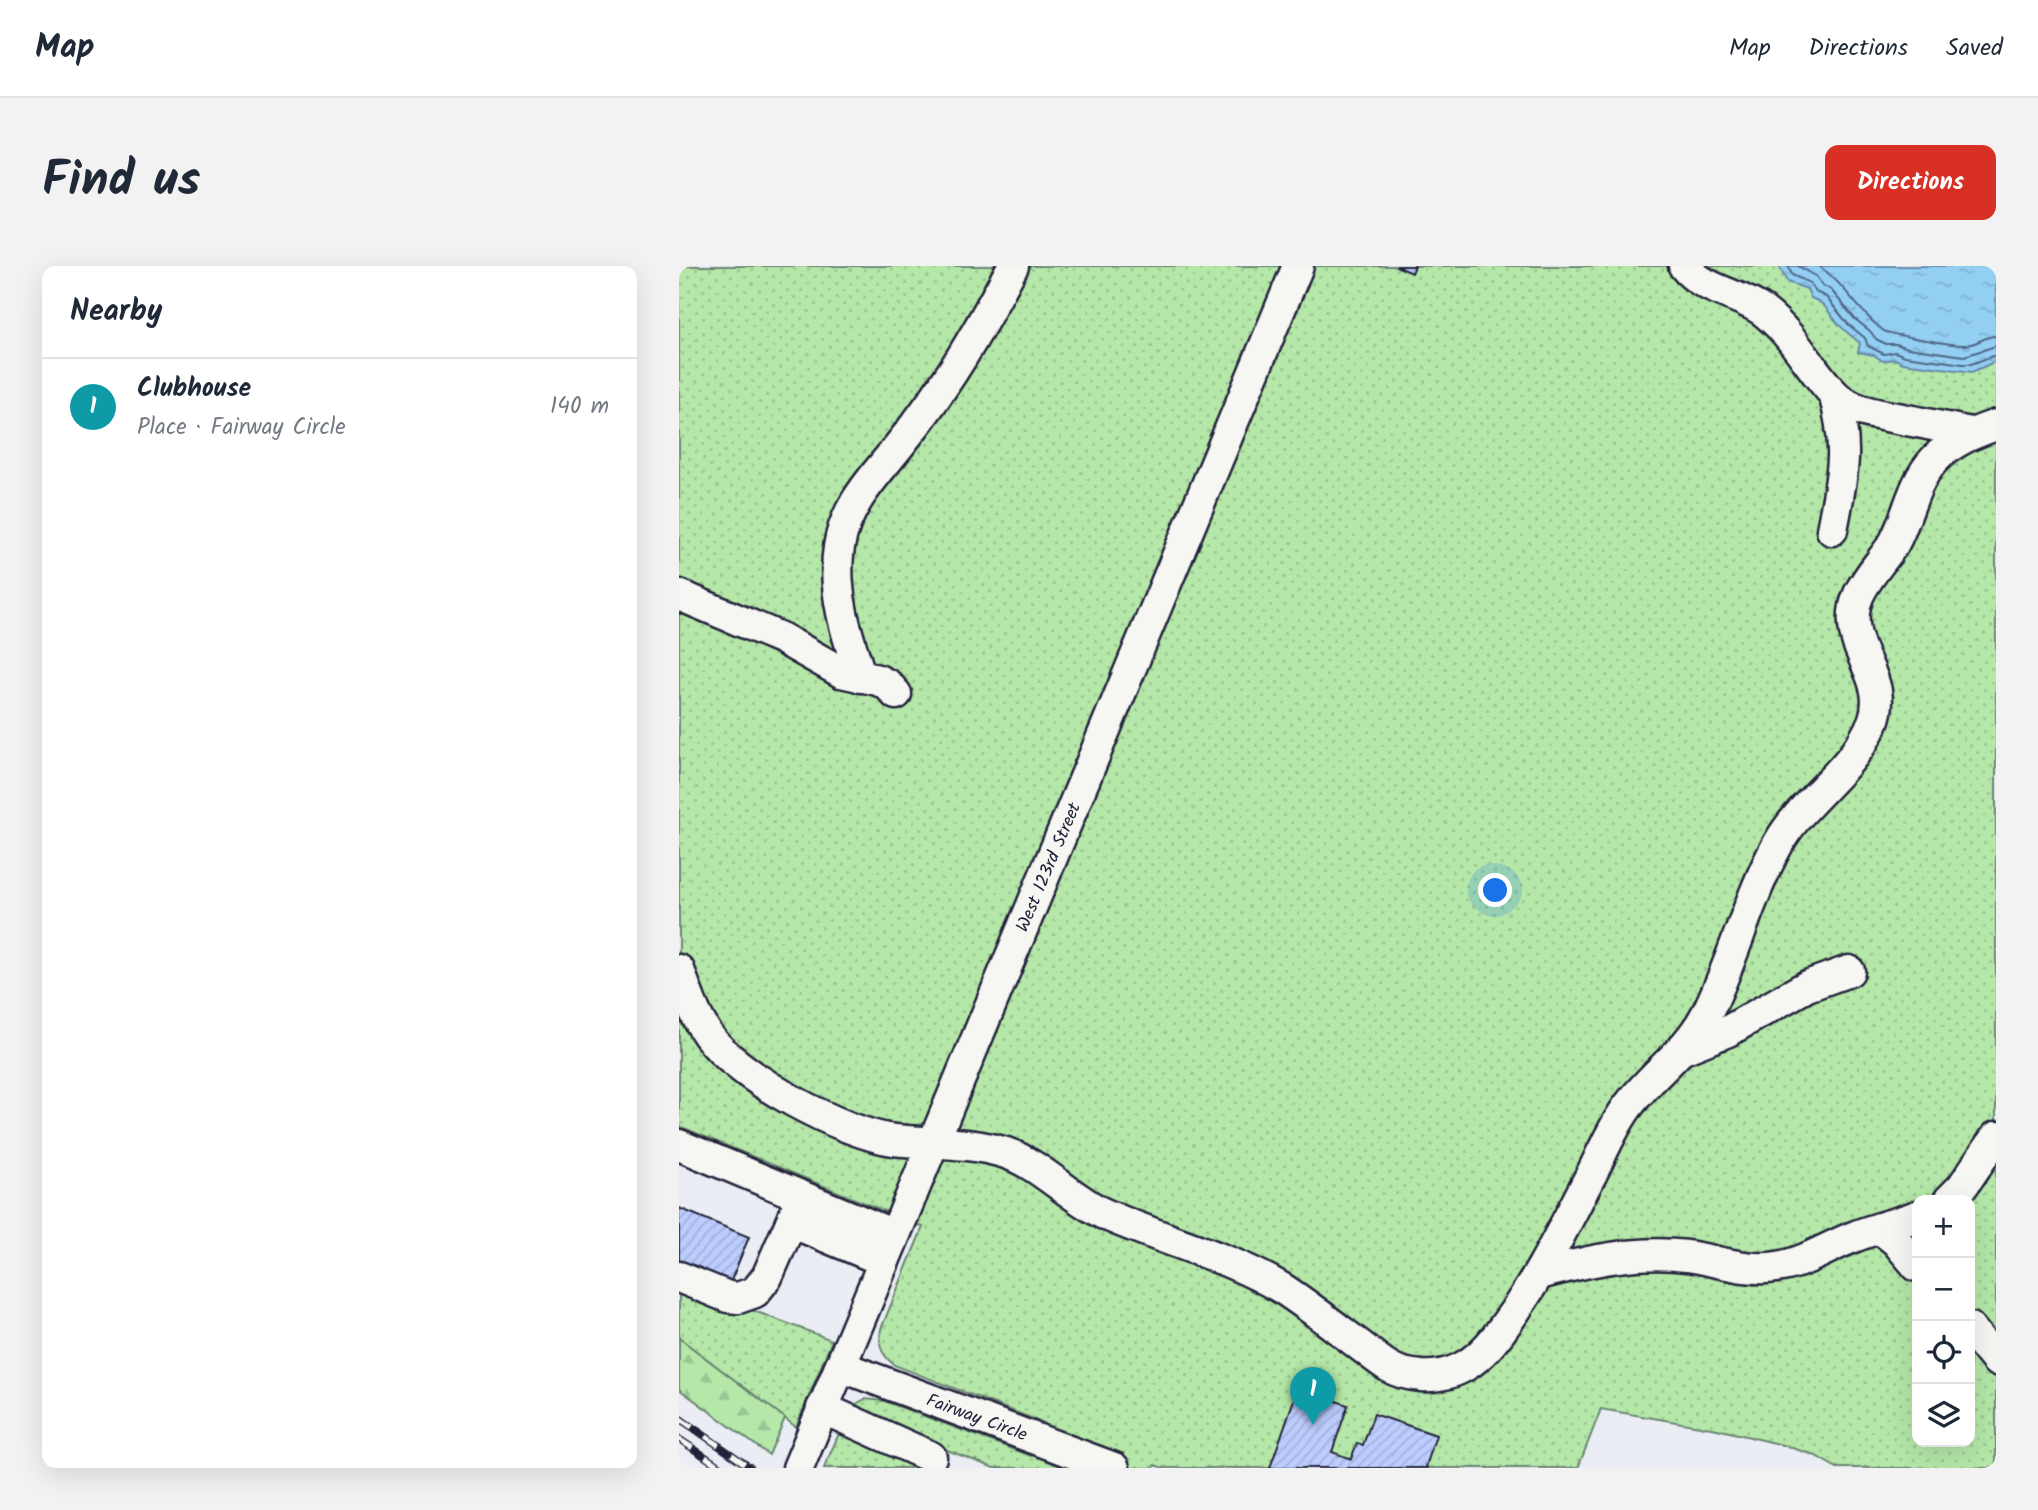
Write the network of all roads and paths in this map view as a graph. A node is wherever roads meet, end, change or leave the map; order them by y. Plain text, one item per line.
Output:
1 (1013, 266) edge
2 (1298, 266) edge
3 (1684, 266) edge
4 (1834, 394) junction
5 (1983, 429) edge
6 (1832, 530) dead end
7 (679, 595) edge
8 (861, 677) junction
9 (896, 694) dead end
10 (679, 970) edge
11 (1849, 971) dead end
12 (1683, 1049) junction
13 (1996, 1137) edge
14 (934, 1141) junction
15 (679, 1145) edge
16 (1954, 1195) edge
17 (796, 1210) junction
18 (1912, 1218) edge
19 (1881, 1229) junction
20 (889, 1248) junction
21 (1912, 1260) edge
22 (1539, 1274) junction
23 (679, 1277) edge
24 (1975, 1334) edge
25 (1996, 1360) edge
26 (840, 1366) junction
27 (822, 1408) junction
28 (931, 1457) dead end
29 (1059, 1458) edge
30 (1110, 1467) edge
31 (797, 1468) edge

1 - 8 street
2 - 14 street, West 123rd Street
3 - 4 street
4 - 5 street
4 - 6 street
5 - 12 street
7 - 8 street
8 - 9 street
10 - 14 street
11 - 12 street
12 - 22 street
13 - 16 street
14 - 20 street, West 123rd Street
14 - 22 street
15 - 17 street
17 - 20 street
17 - 23 street
18 - 19 street
19 - 21 street
19 - 22 street
20 - 26 street, West 123rd Street
24 - 25 street
26 - 27 street, West 123rd Street
26 - 29 street, Fairway Circle
27 - 28 street
27 - 31 street, West 123rd Street
29 - 30 street, Fairway Circle

